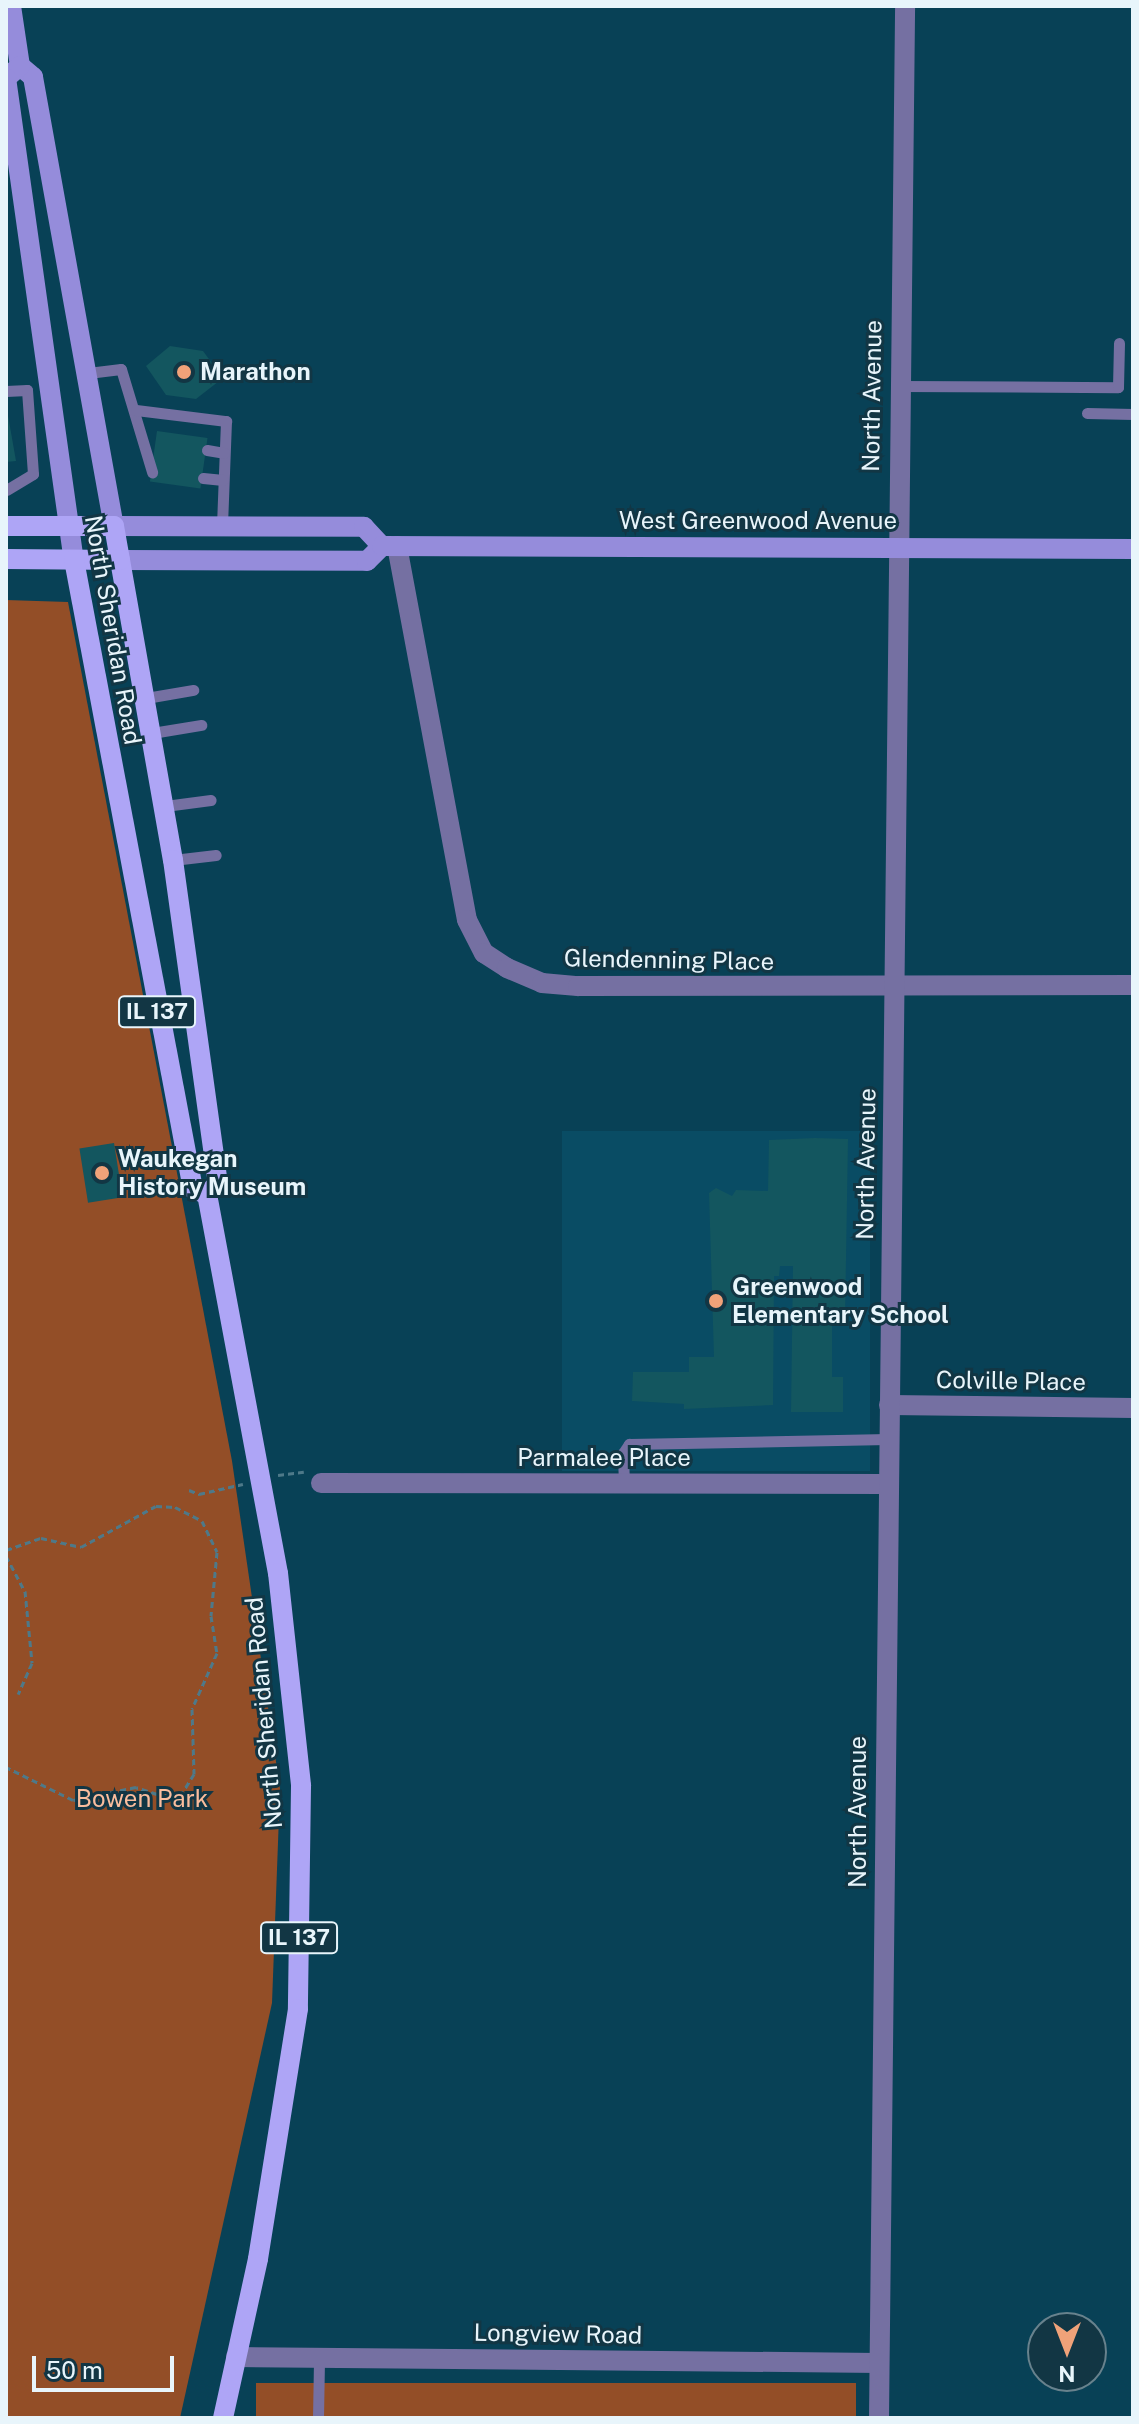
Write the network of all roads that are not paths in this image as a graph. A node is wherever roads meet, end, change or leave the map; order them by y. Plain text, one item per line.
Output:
1 (11, 6) edge
2 (905, 6) edge
3 (20, 66) junction
4 (7, 98) edge
5 (1119, 343) dead end
6 (88, 373) junction
7 (899, 386) junction
8 (6, 391) edge
9 (136, 410) junction
10 (1087, 413) dead end
11 (1133, 414) edge
12 (53, 424) junction
13 (30, 427) junction
14 (141, 440) junction
15 (155, 442) dead end
16 (207, 450) dead end
17 (224, 453) junction
18 (152, 472) dead end
19 (203, 478) dead end
20 (223, 480) junction
21 (6, 490) edge
22 (6, 526) edge
23 (68, 526) junction
24 (114, 526) junction
25 (222, 527) junction
26 (390, 546) junction
27 (898, 548) junction
28 (1133, 549) edge
29 (6, 559) edge
30 (74, 560) junction
31 (120, 560) junction
32 (193, 690) dead end
33 (146, 698) junction
34 (201, 725) dead end
35 (152, 733) junction
36 (211, 800) dead end
37 (165, 806) junction
38 (216, 855) dead end
39 (173, 860) junction
40 (1133, 985) edge
41 (894, 988) junction
42 (207, 1194) junction
43 (889, 1405) junction
44 (1133, 1408) edge
45 (888, 1439) junction
46 (321, 1483) dead end
47 (624, 1484) junction
48 (887, 1484) junction
49 (236, 2357) junction
50 (319, 2358) junction
51 (879, 2363) junction
52 (223, 2418) edge
53 (318, 2418) edge
54 (879, 2418) edge

1 - 3 street, North Sheridan Road
2 - 7 street, North Avenue
3 - 4 street, North Sheridan Road
3 - 6 street, North Sheridan Road
4 - 12 street, North Sheridan Road
5 - 7 lane
6 - 9 lane
6 - 24 street, North Sheridan Road
7 - 27 street, North Avenue
8 - 13 lane
9 - 14 lane
9 - 17 lane
10 - 11 lane
12 - 13 lane
12 - 23 street, North Sheridan Road
13 - 21 lane
14 - 15 lane
14 - 18 lane
16 - 17 lane
17 - 20 lane
19 - 20 lane
20 - 25 lane
22 - 23 main road
23 - 24 main road
23 - 30 street, North Sheridan Road
24 - 25 street
24 - 31 main road, North Sheridan Road / IL 137
25 - 26 street
26 - 27 street, West Greenwood Avenue
26 - 31 street, West Greenwood Avenue
26 - 41 street, Glendenning Place
27 - 28 street, West Greenwood Avenue
27 - 41 street, North Avenue
29 - 30 main road
30 - 31 main road
30 - 42 main road, North Sheridan Road / IL 137
31 - 33 main road, North Sheridan Road / IL 137
32 - 33 lane
33 - 35 main road, North Sheridan Road / IL 137
34 - 35 lane
35 - 37 main road, North Sheridan Road / IL 137
36 - 37 lane
37 - 39 main road, North Sheridan Road / IL 137
38 - 39 lane
39 - 42 main road, North Sheridan Road / IL 137
40 - 41 street, Glendenning Place
41 - 43 street, North Avenue
42 - 49 main road, North Sheridan Road / IL 137
43 - 44 street, Colville Place
43 - 45 street, North Avenue
45 - 47 lane
45 - 48 street, North Avenue
46 - 47 street, Parmalee Place
47 - 48 street, Parmalee Place
48 - 51 street, North Avenue
49 - 50 street, Longview Road
49 - 52 main road, North Sheridan Road / IL 137
50 - 51 street, Longview Road
50 - 53 lane
51 - 54 street, North Avenue

